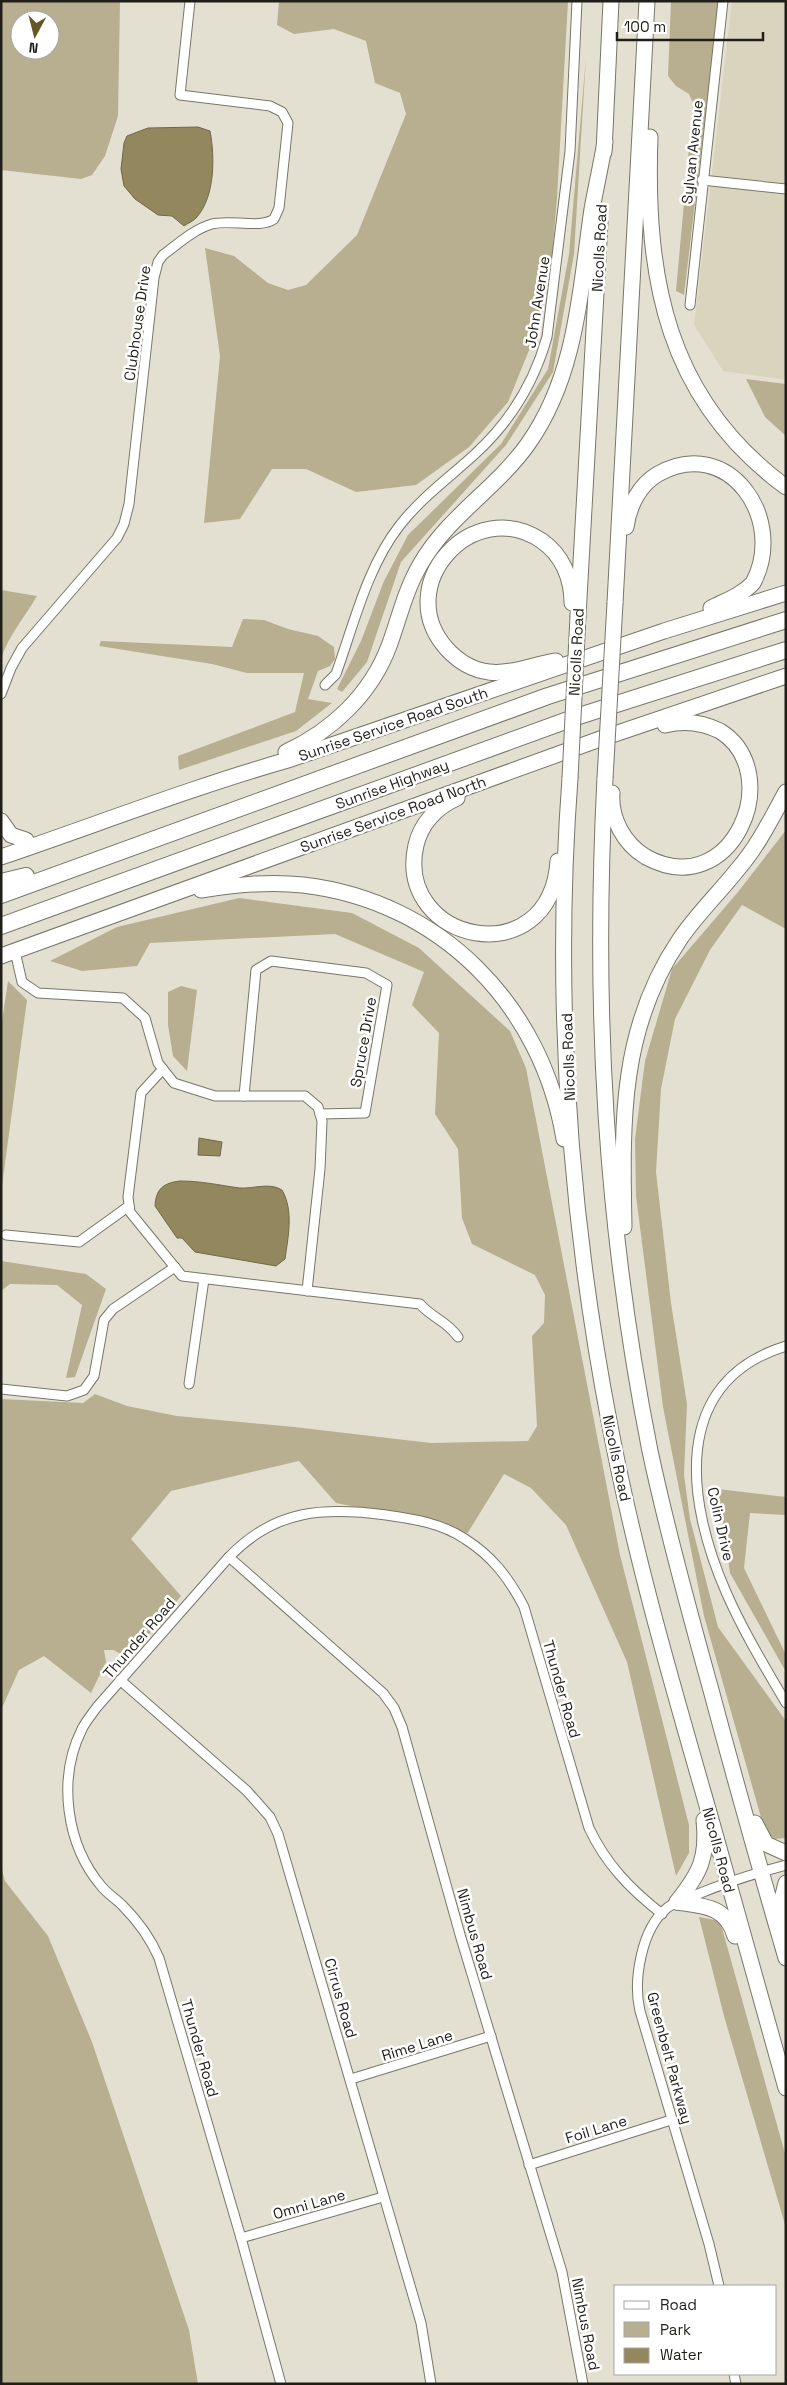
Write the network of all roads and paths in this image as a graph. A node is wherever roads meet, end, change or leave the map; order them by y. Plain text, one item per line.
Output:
1 (190, 1) edge
2 (577, 1) edge
3 (611, 1) edge
4 (723, 1) edge
5 (647, 4) edge
6 (605, 142) junction
7 (702, 180) junction
8 (786, 189) edge
9 (690, 305) dead end
10 (786, 487) edge
11 (786, 594) edge
12 (615, 603) junction
13 (574, 616) junction
14 (786, 620) edge
15 (664, 631) junction
16 (786, 650) edge
17 (592, 656) junction
18 (786, 676) edge
19 (325, 685) dead end
20 (1, 694) edge
21 (600, 739) junction
22 (520, 768) junction
23 (240, 774) junction
24 (609, 778) junction
25 (786, 792) edge
26 (568, 806) junction
27 (123, 813) junction
28 (1, 820) edge
29 (26, 840) junction
30 (1, 848) edge
31 (1, 857) edge
32 (97, 860) junction
33 (1, 882) edge
34 (1, 894) edge
35 (172, 894) junction
36 (1, 926) edge
37 (8, 954) edge
38 (163, 1069) junction
39 (244, 1096) junction
40 (320, 1114) junction
41 (129, 1206) junction
42 (579, 1210) junction
43 (6, 1235) dead end
44 (175, 1267) junction
45 (204, 1279) junction
46 (307, 1291) junction
47 (624, 1294) junction
48 (458, 1337) dead end
49 (786, 1346) edge
50 (189, 1384) dead end
51 (1, 1389) edge
52 (229, 1557) junction
53 (120, 1680) junction
54 (786, 1703) edge
55 (701, 1784) junction
56 (739, 1792) junction
57 (786, 1853) edge
58 (786, 1865) edge
59 (761, 1872) junction
60 (728, 1882) junction
61 (786, 1883) edge
62 (677, 1902) junction
63 (662, 1914) junction
64 (786, 1944) edge
65 (786, 1958) edge
66 (757, 1986) junction
67 (491, 2036) junction
68 (350, 2079) junction
69 (786, 2088) edge
70 (671, 2120) junction
71 (529, 2165) junction
72 (383, 2197) junction
73 (241, 2238) junction
74 (719, 2285) edge
75 (281, 2384) edge
76 (431, 2384) edge
77 (583, 2384) edge

1 - 20 street, Clubhouse Drive
2 - 19 street, John Avenue
3 - 6 highway, Nicolls Road
4 - 7 street, Sylvan Avenue
5 - 10 highway
5 - 12 highway
6 - 13 highway, Nicolls Road
6 - 23 highway
7 - 8 street
7 - 9 street, Sylvan Avenue
11 - 15 highway, Sunrise Service Road South
12 - 15 highway
12 - 24 highway, bridge
13 - 17 highway
13 - 26 highway, Nicolls Road, bridge
14 - 32 highway, Sunrise Highway
15 - 17 highway, Sunrise Service Road South
16 - 36 highway, Sunrise Highway
17 - 23 highway, Sunrise Service Road South
18 - 21 highway, Sunrise Service Road North
21 - 22 highway, Sunrise Service Road North
21 - 24 highway
22 - 26 highway
22 - 35 highway, Sunrise Service Road North
23 - 27 highway, Sunrise Service Road South
24 - 47 highway
25 - 47 highway
26 - 42 highway, Nicolls Road
27 - 29 highway
27 - 31 highway, Sunrise Service Road South
28 - 29 highway
29 - 30 highway
32 - 33 highway
32 - 34 highway, Sunrise Highway
35 - 37 highway, Sunrise Service Road North
35 - 42 highway
37 - 38 street
38 - 39 street
38 - 41 street
39 - 40 street
39 - 40 street, Spruce Drive
40 - 46 street
41 - 43 street
41 - 44 street
42 - 55 highway, Nicolls Road
44 - 45 street
44 - 51 street
45 - 46 street
45 - 50 street
46 - 48 street
47 - 56 highway
49 - 54 street, Colin Drive
52 - 53 street, Thunder Road
52 - 63 street, Thunder Road
52 - 67 street, Nimbus Road
53 - 68 street, Cirrus Road
53 - 73 street, Thunder Road
55 - 60 highway, Nicolls Road
55 - 62 highway
56 - 57 highway
56 - 59 highway
58 - 59 street
59 - 60 street, Greenbelt Parkway
59 - 65 highway
60 - 62 street, Greenbelt Parkway
60 - 66 highway, Nicolls Road
61 - 64 highway
62 - 63 street, Greenbelt Parkway
62 - 66 highway
63 - 70 street, Greenbelt Parkway
66 - 69 highway, Nicolls Road
67 - 68 street, Rime Lane
67 - 71 street, Nimbus Road
68 - 72 street, Cirrus Road
70 - 71 street, Foil Lane
70 - 74 street, Greenbelt Parkway
71 - 77 street, Nimbus Road
72 - 73 street, Omni Lane
72 - 76 street, Cirrus Road
73 - 75 street, Thunder Road

